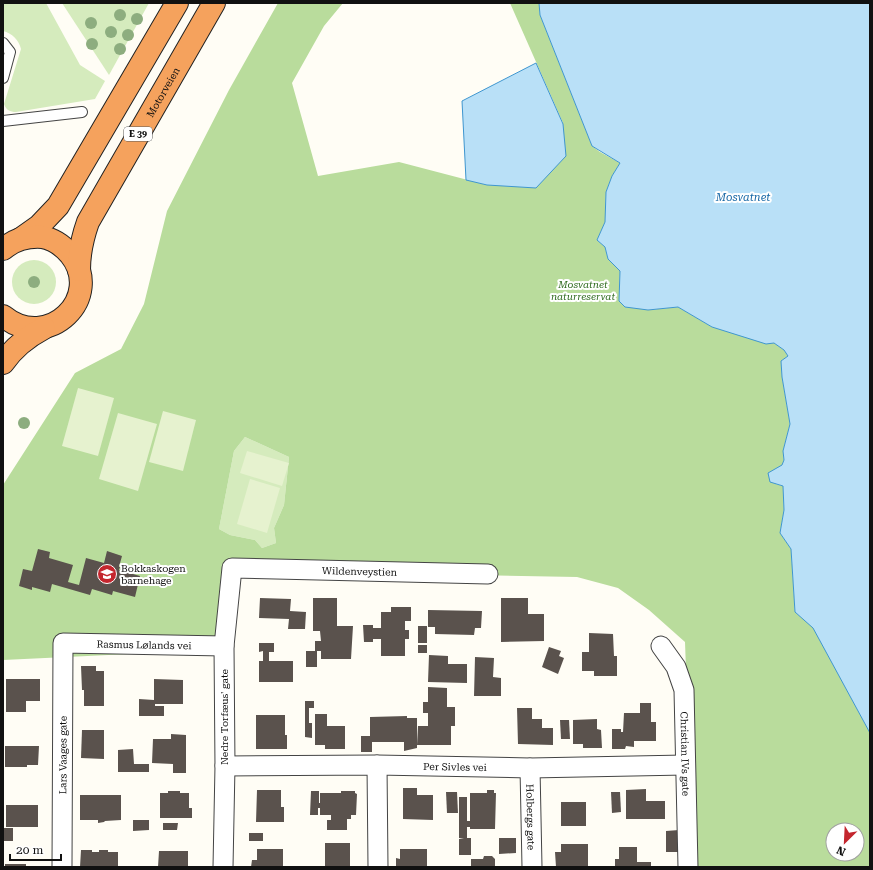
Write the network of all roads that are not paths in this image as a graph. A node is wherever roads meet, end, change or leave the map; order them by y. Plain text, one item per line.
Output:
1 (177, 3) edge
2 (214, 3) edge
3 (3, 43) edge
4 (3, 78) edge
5 (82, 112) dead end
6 (3, 121) edge
7 (9, 243) edge
8 (79, 270) junction
9 (3, 316) edge
10 (44, 328) junction
11 (3, 363) edge
12 (232, 568) joint
13 (488, 574) dead end
14 (63, 643) joint
15 (224, 646) junction
16 (662, 646) dead end
17 (377, 765) junction
18 (685, 765) junction
19 (225, 766) junction
20 (530, 768) junction
21 (62, 867) edge
22 (223, 867) edge
23 (378, 867) edge
24 (532, 867) edge
25 (688, 867) edge

1 - 7 highway, E 39
2 - 8 highway, Motorveien / E 39
3 - 4 lane
5 - 6 lane
7 - 8 highway, E 39
8 - 10 highway, E 39
9 - 10 highway, E 39
10 - 11 highway, E 39
12 - 13 street, Wildenveystien
12 - 15 street, Nedre Torfæus' gate
14 - 15 street, Rasmus Lølands vei
14 - 21 street, Lars Vaages gate
15 - 19 street, Nedre Torfæus' gate
16 - 18 street, Christian IVs gate
17 - 19 street, Per Sivles vei
17 - 20 street, Per Sivles vei
17 - 23 street
18 - 20 street, Per Sivles vei
18 - 25 street, Christian IVs gate
19 - 22 street, Nedre Torfæus' gate
20 - 24 street, Holbergs gate

